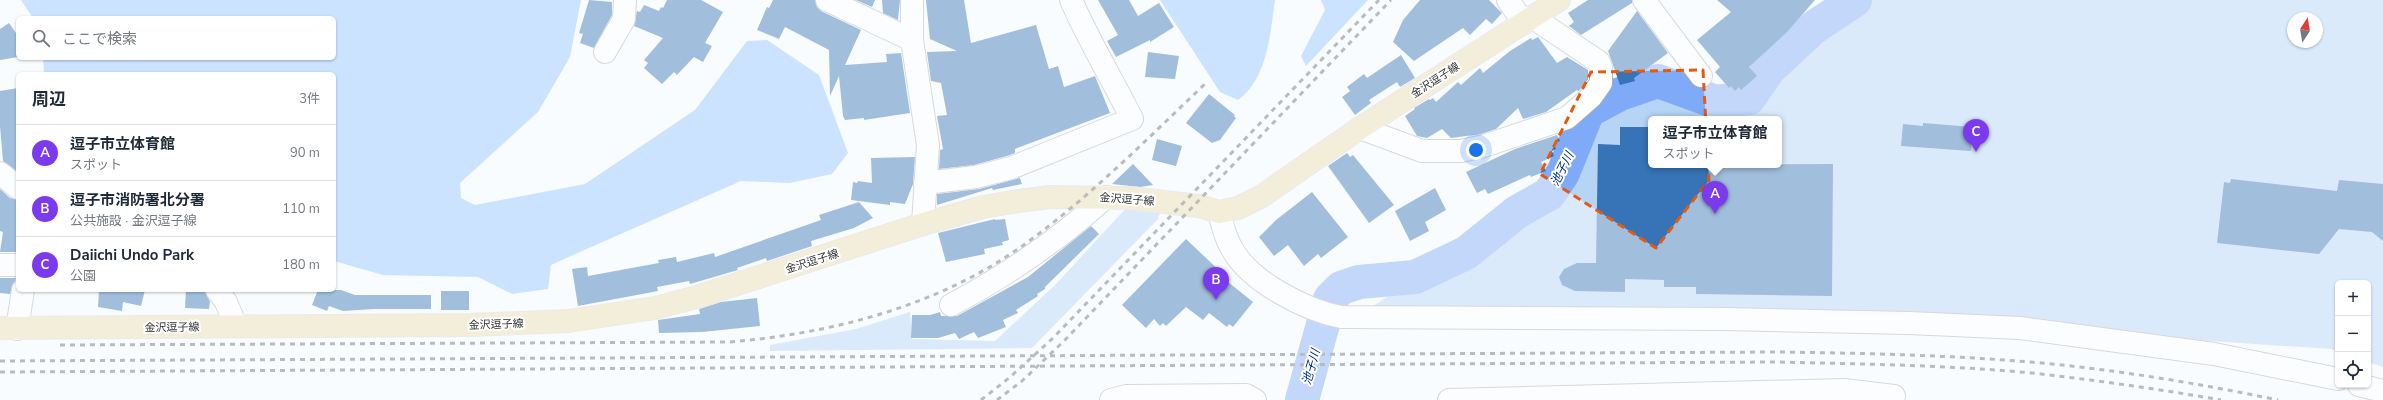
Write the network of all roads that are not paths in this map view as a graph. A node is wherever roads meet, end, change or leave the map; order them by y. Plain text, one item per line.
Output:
1 (625, 0) edge
2 (827, 0) edge
3 (912, 0) edge
4 (1071, 0) edge
5 (1508, 0) edge
6 (1559, 0) edge
7 (1644, 0) edge
8 (1528, 20) junction
9 (912, 40) junction
10 (605, 52) dead end
11 (1701, 76) dead end
12 (1360, 128) junction
13 (0, 173) edge
14 (925, 183) junction
15 (16, 186) edge
16 (1106, 198) junction
17 (1219, 212) junction
18 (923, 224) junction
19 (0, 265) edge
20 (16, 265) edge
21 (22, 292) edge
22 (218, 292) edge
23 (951, 305) dead end
24 (236, 326) junction
25 (9, 328) edge
26 (2335, 378) edge
27 (2371, 388) edge
28 (2383, 391) edge
29 (1111, 400) edge
30 (1255, 400) edge
31 (1449, 400) edge
32 (1893, 400) edge

1 - 10 street
2 - 9 street
3 - 9 street
4 - 14 street
5 - 8 street
6 - 8 main road, 金沢逗子線
7 - 11 street
8 - 12 main road, 金沢逗子線
8 - 12 street
9 - 14 street
12 - 17 main road, 金沢逗子線
13 - 15 street
14 - 18 street
16 - 17 main road, 金沢逗子線
16 - 18 main road, 金沢逗子線
16 - 23 street
17 - 26 street
18 - 24 main road, 金沢逗子線
19 - 20 street
21 - 25 street
22 - 24 street
24 - 25 main road, 金沢逗子線
27 - 28 street
29 - 30 street
31 - 32 street

